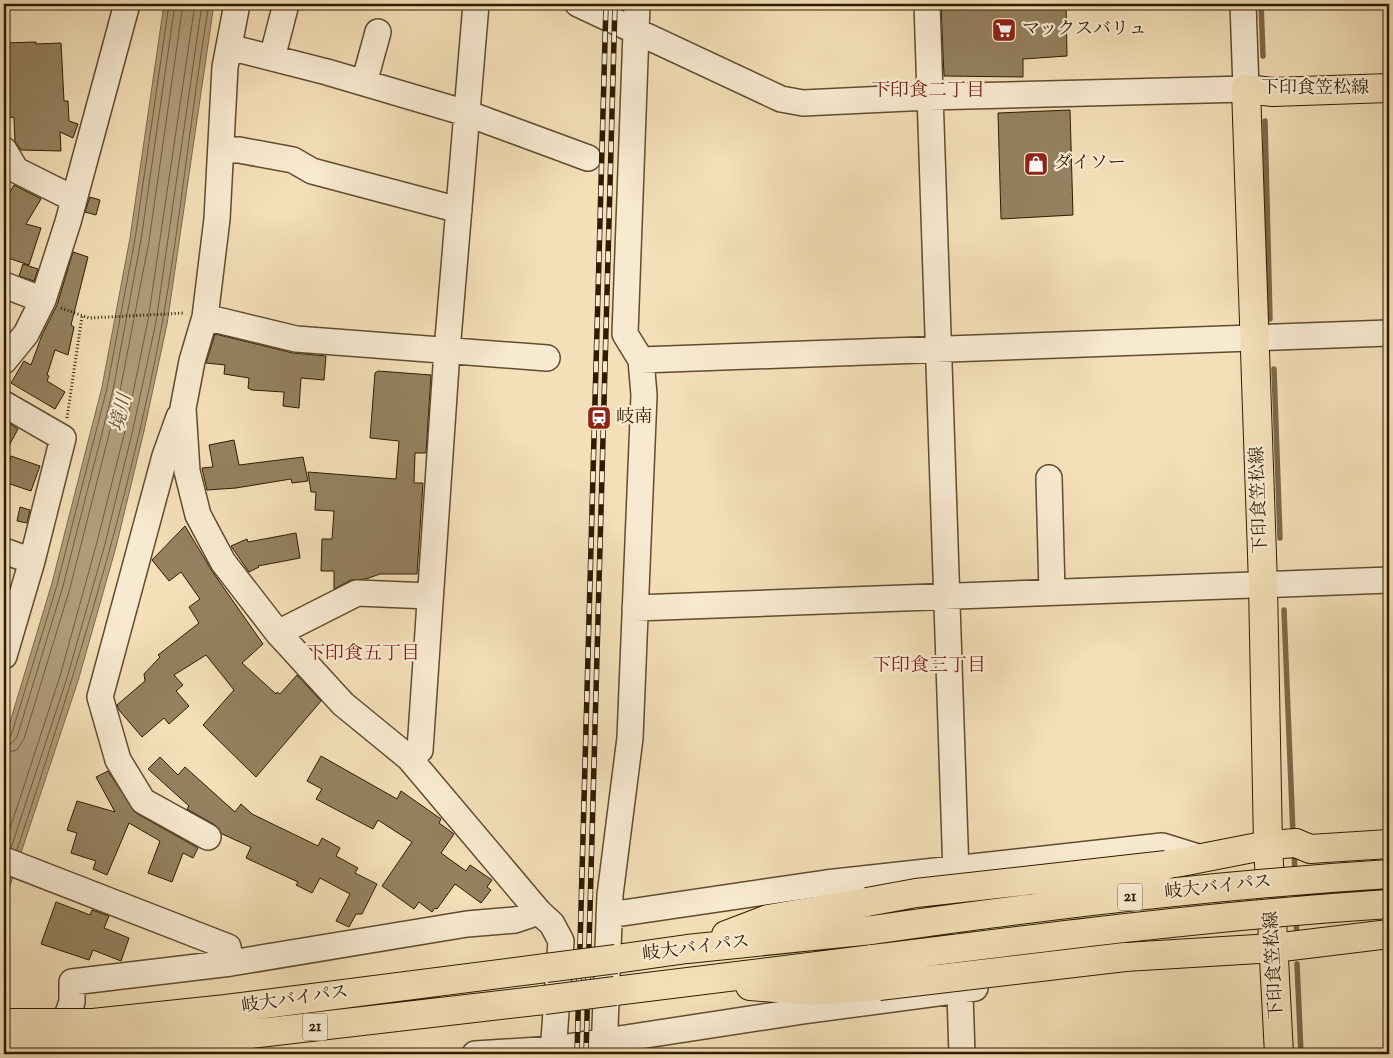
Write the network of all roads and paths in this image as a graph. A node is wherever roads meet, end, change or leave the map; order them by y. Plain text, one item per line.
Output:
1 (127, 4) edge
2 (237, 4) edge
3 (286, 4) edge
4 (476, 4) edge
5 (637, 4) edge
6 (927, 4) edge
7 (1243, 4) edge
8 (586, 6) edge
9 (636, 31) junction
10 (378, 32) dead end
11 (229, 47) junction
12 (272, 58) junction
13 (364, 83) junction
14 (1389, 88) edge
15 (1246, 89) junction
16 (929, 97) junction
17 (466, 113) junction
18 (4, 150) edge
19 (222, 150) junction
20 (588, 158) dead end
21 (74, 197) junction
22 (459, 210) junction
23 (4, 285) edge
24 (43, 300) junction
25 (198, 315) junction
26 (82, 316) junction
27 (1389, 333) edge
28 (1255, 337) junction
29 (937, 349) junction
30 (448, 351) junction
31 (547, 358) dead end
32 (641, 360) junction
33 (4, 361) edge
34 (4, 404) edge
35 (183, 408) junction
36 (63, 438) junction
37 (1049, 478) dead end
38 (4, 550) edge
39 (32, 561) junction
40 (1389, 580) edge
41 (1263, 584) junction
42 (1052, 592) junction
43 (430, 596) junction
44 (945, 596) junction
45 (635, 608) junction
46 (278, 633) junction
47 (4, 656) edge
48 (409, 758) junction
49 (1389, 830) edge
50 (208, 838) dead end
51 (1296, 843) junction
52 (1389, 844) edge
53 (1268, 845) junction
54 (1201, 858) junction
55 (13, 863) edge
56 (955, 868) junction
57 (1389, 874) edge
58 (1389, 904) edge
59 (539, 912) junction
60 (609, 915) junction
61 (1383, 937) edge
62 (1274, 948) junction
63 (687, 949) junction
64 (1181, 954) junction
65 (231, 962) junction
66 (695, 982) junction
67 (959, 990) junction
68 (4, 1023) edge
69 (89, 1035) junction
70 (604, 1048) edge
71 (4, 1050) edge
72 (554, 1051) edge
73 (53, 1054) edge
74 (475, 1054) edge
75 (962, 1054) edge
76 (1279, 1054) edge

1 - 21 street
2 - 11 street
3 - 12 street
4 - 17 street
5 - 9 street
6 - 16 street
7 - 15 street
8 - 9 street
9 - 16 street
9 - 32 street
10 - 13 street
11 - 12 street
11 - 19 street
12 - 13 street
13 - 17 street
14 - 15 main road, 下印食笠松線
15 - 16 street
15 - 28 main road, 下印食笠松線
16 - 29 street
17 - 20 street
17 - 22 street
18 - 21 street
19 - 22 street
19 - 25 street
21 - 24 street
22 - 30 street
23 - 24 street
24 - 26 path
24 - 33 street
25 - 26 path
25 - 30 street
25 - 35 street
26 - 36 path
27 - 28 street
28 - 29 street
28 - 41 main road, 下印食笠松線
29 - 32 street
29 - 44 street
30 - 31 street
30 - 43 street
32 - 45 street
34 - 36 street
35 - 46 street
35 - 50 street
36 - 39 street
37 - 42 street
38 - 39 street
39 - 47 street
40 - 41 street
41 - 42 street
41 - 53 main road, 下印食笠松線
42 - 44 street
43 - 46 street
43 - 48 street
44 - 45 street
44 - 56 street
45 - 60 street
46 - 48 street
48 - 59 street
49 - 51 street
51 - 52 main road, 21
51 - 53 main road, 21
53 - 54 main road, 21
53 - 62 main road, 下印食笠松線
54 - 56 street
54 - 63 main road, 21, bridge
55 - 65 street
56 - 60 street
56 - 67 street
57 - 63 main road, 岐大バイパス / 21, bridge
58 - 66 main road, 岐大バイパス / 21, bridge
59 - 65 street
59 - 72 street
60 - 70 street
61 - 62 main road, 21
62 - 64 main road, 21
62 - 76 main road, 下印食笠松線
63 - 69 main road, 岐大バイパス / 21, bridge
64 - 66 main road, 21, bridge
64 - 67 street
65 - 73 street
66 - 69 main road, 岐大バイパス / 21, bridge
67 - 70 street
67 - 75 street
68 - 69 main road, 岐大バイパス / 21, bridge
69 - 71 main road, 岐大バイパス / 21, bridge
70 - 72 street
72 - 74 street

